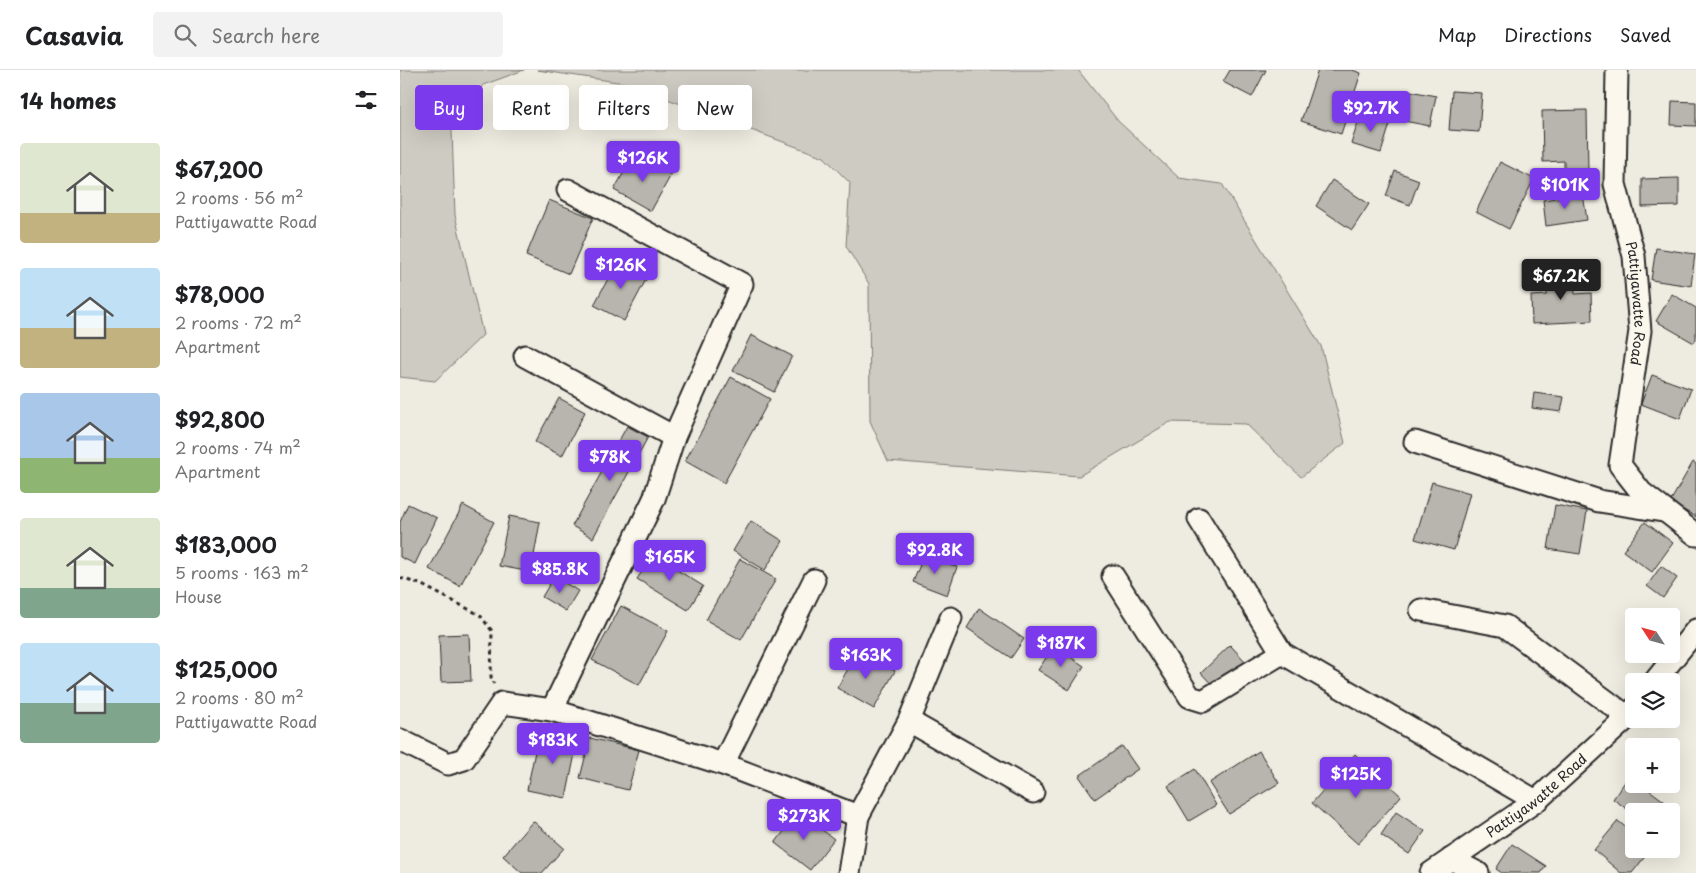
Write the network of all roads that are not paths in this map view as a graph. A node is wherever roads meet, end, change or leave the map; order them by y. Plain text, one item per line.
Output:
1 (1614, 70) edge
2 (568, 190) dead end
3 (525, 356) dead end
4 (674, 437) junction
5 (1415, 442) dead end
6 (1667, 512) junction
7 (1199, 519) dead end
8 (1696, 535) edge
9 (1114, 576) dead end
10 (814, 580) dead end
11 (1421, 610) dead end
12 (951, 618) dead end
13 (1696, 630) edge
14 (1282, 653) junction
15 (1661, 673) edge
16 (1625, 709) edge
17 (552, 710) junction
18 (1625, 719) edge
19 (909, 721) junction
20 (400, 740) edge
21 (723, 764) junction
22 (1033, 792) dead end
23 (1536, 801) junction
24 (858, 816) junction
25 (1452, 859) junction
26 (849, 873) edge
27 (1431, 873) edge
28 (1478, 873) edge

1 - 6 street, Pattiyawatte Road
2 - 4 street
3 - 4 street
4 - 17 street
5 - 6 street
6 - 8 street, Pattiyawatte Road
7 - 14 street
9 - 14 street
10 - 21 street
11 - 16 street
12 - 19 street
13 - 15 street
14 - 23 street
17 - 20 street
17 - 21 street
18 - 23 street, Pattiyawatte Road
19 - 22 street
19 - 24 street
21 - 24 street
23 - 25 street, Pattiyawatte Road
24 - 26 street
25 - 27 street, Pattiyawatte Road
25 - 28 street

